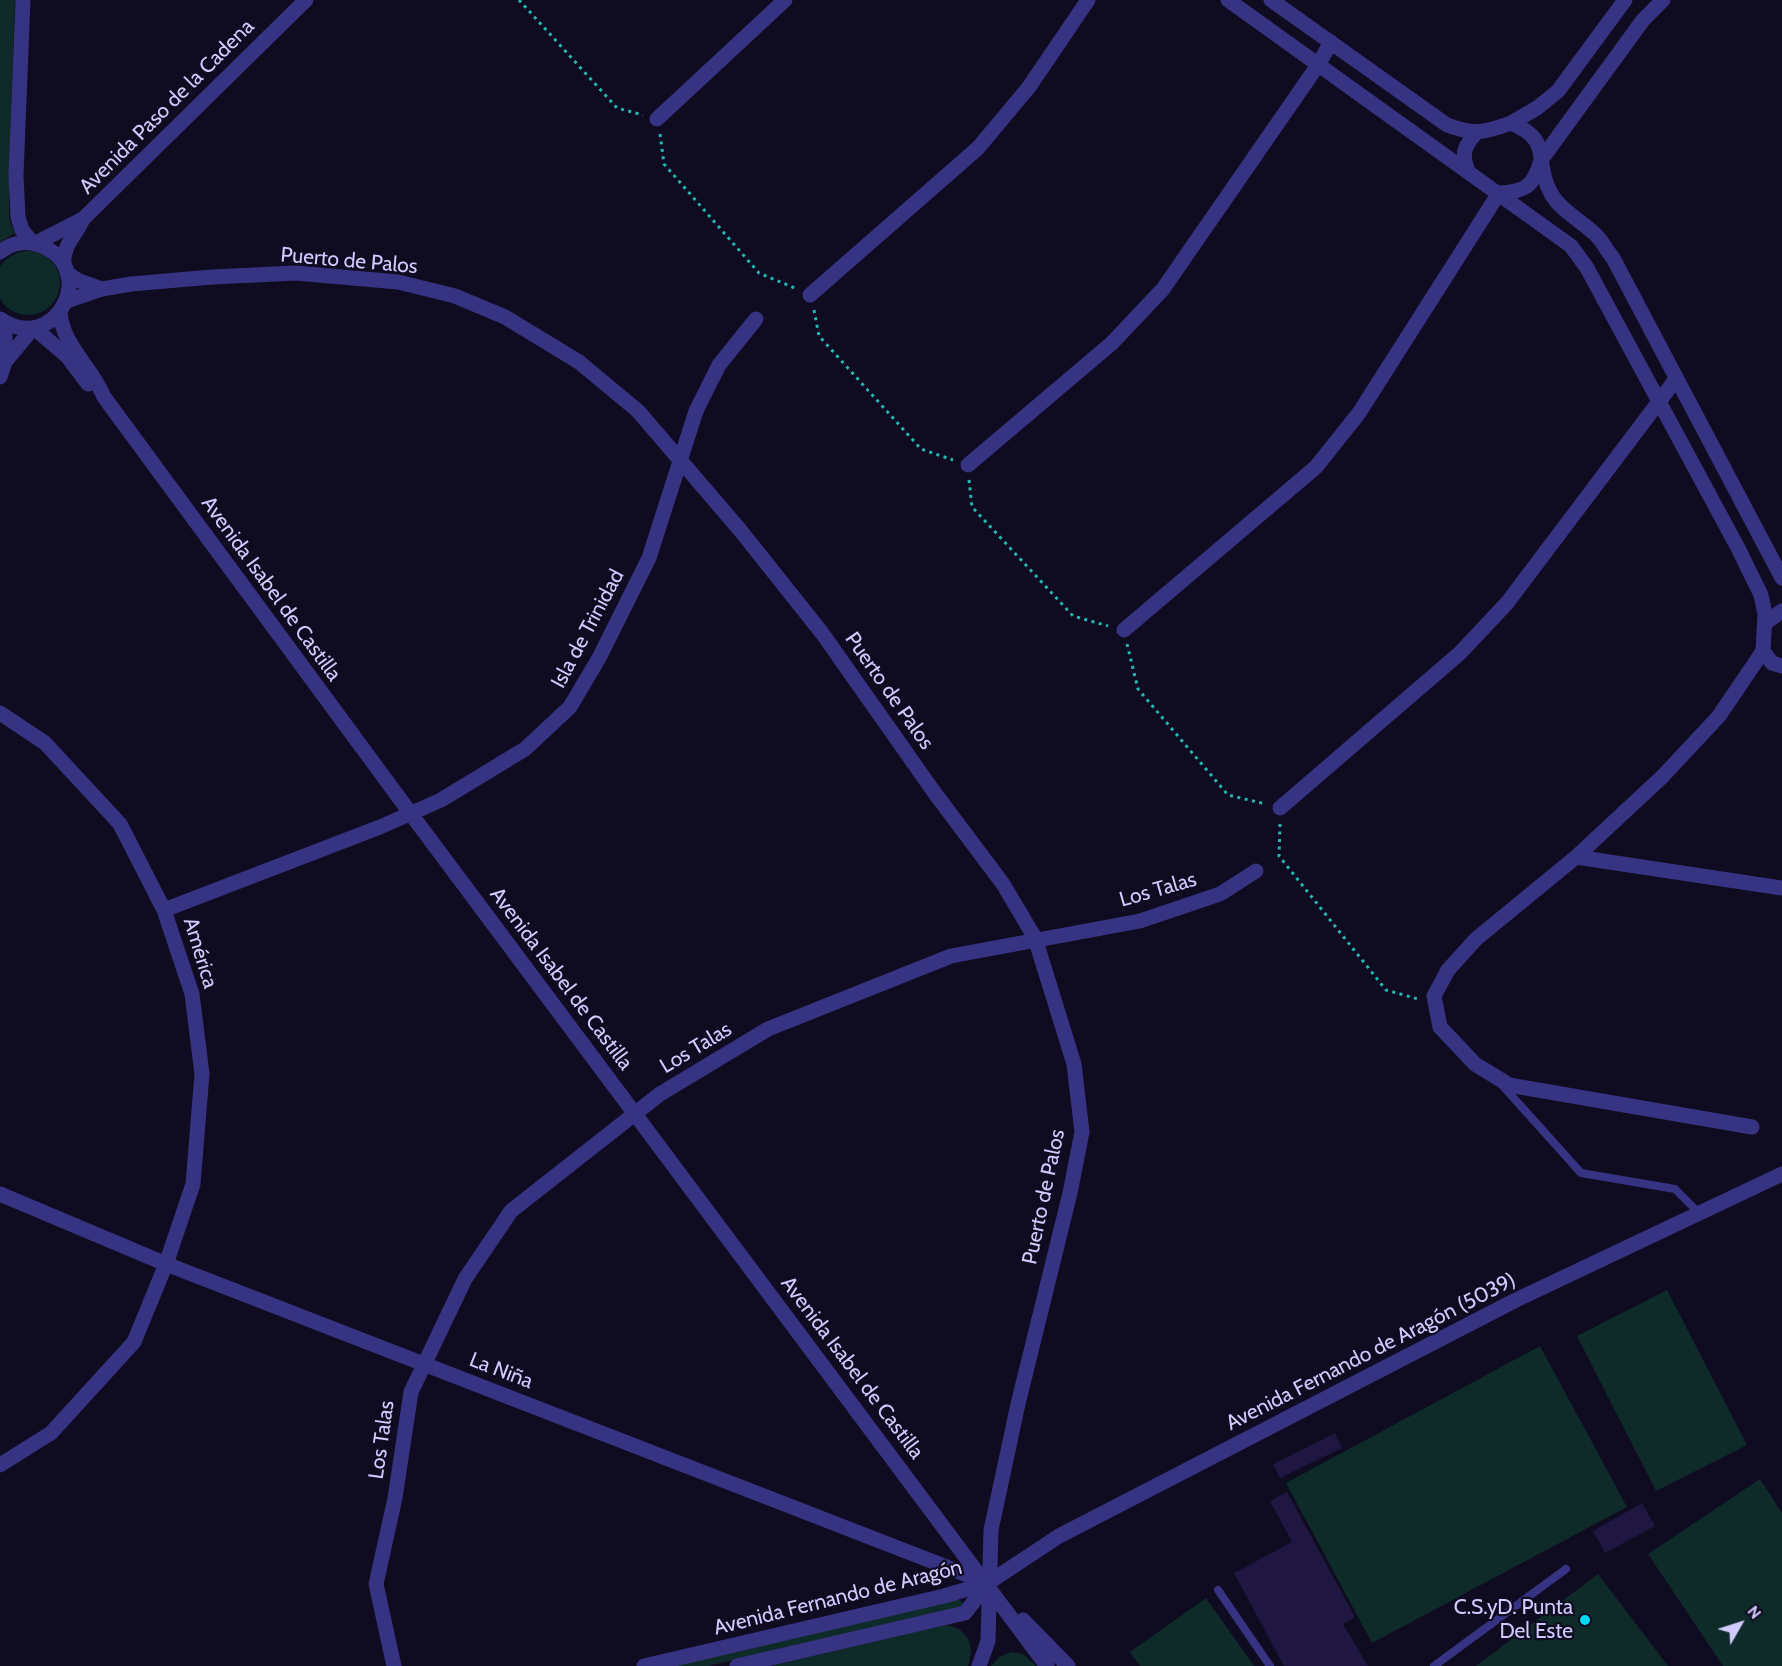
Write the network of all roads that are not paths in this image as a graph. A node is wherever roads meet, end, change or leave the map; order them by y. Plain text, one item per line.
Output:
1 (23, 0) edge
2 (306, 0) edge
3 (785, 0) edge
4 (1088, 0) edge
5 (1228, 0) edge
6 (1271, 0) edge
7 (1625, 0) edge
8 (1663, 0) edge
9 (1330, 42) junction
10 (1318, 65) junction
11 (657, 119) road end
12 (1511, 123) junction
13 (1477, 132) junction
14 (1541, 160) junction
15 (1468, 171) junction
16 (1498, 193) junction
17 (83, 219) junction
18 (34, 243) junction
19 (0, 252) edge
20 (66, 269) junction
21 (102, 289) junction
22 (810, 295) road end
23 (63, 307) junction
24 (1, 319) edge
25 (756, 320) dead end
26 (33, 328) junction
27 (3, 369) edge
28 (1676, 379) junction
29 (104, 398) junction
30 (1658, 400) junction
31 (680, 456) junction
32 (968, 465) road end
33 (1782, 578) edge
34 (1782, 611) edge
35 (1765, 623) junction
36 (1124, 630) road end
37 (1763, 651) junction
38 (1782, 666) edge
39 (0, 713) edge
40 (1280, 808) road end
41 (411, 814) junction
42 (1576, 857) junction
43 (1256, 871) dead end
44 (1782, 888) edge
45 (164, 910) junction
46 (1035, 938) junction
47 (1493, 1075) junction
48 (635, 1113) junction
49 (1752, 1127) dead end
50 (1782, 1174) edge
51 (0, 1194) edge
52 (1700, 1213) junction
53 (166, 1264) junction
54 (424, 1364) junction
55 (0, 1465) edge
56 (1566, 1569) dead end
57 (988, 1583) junction
58 (1218, 1590) dead end
59 (394, 1666) edge
60 (644, 1666) edge
61 (737, 1666) edge
62 (979, 1666) edge
63 (1047, 1666) edge
64 (1068, 1666) edge
65 (1270, 1666) edge
66 (1434, 1666) edge

1 - 18 street
2 - 17 street, Avenida Paso de la Cadena
3 - 11 street
4 - 22 street
5 - 10 street
6 - 9 street
7 - 12 street
8 - 14 street
9 - 10 street
9 - 13 street
10 - 15 street
10 - 32 street
12 - 13 street
12 - 14 street
13 - 15 street
14 - 16 street
14 - 28 street
15 - 16 street
16 - 30 street
16 - 36 street
17 - 18 street, Avenida Paso de la Cadena
17 - 20 street, Avenida Paso de la Cadena
18 - 19 street, Avenida Paso de la Cadena
18 - 20 street
20 - 21 street
20 - 23 street, Avenida Paso de la Cadena
21 - 23 street, Puerto de Palos
21 - 31 street, Puerto de Palos
23 - 26 street, Puerto de Palos
23 - 29 street
24 - 26 street
24 - 27 street
25 - 31 street, Isla de Trinidad
26 - 27 street, Puerto de Palos
26 - 29 street
28 - 30 street
28 - 33 street
29 - 41 street, Avenida Isabel de Castilla
30 - 35 street
30 - 40 street
31 - 41 street, Isla de Trinidad
31 - 46 street, Puerto de Palos
34 - 35 street
35 - 37 street
37 - 38 street
37 - 42 street
39 - 45 street, América
41 - 45 street, Isla de Trinidad
41 - 48 street, Avenida Isabel de Castilla
42 - 44 street
42 - 47 street
43 - 46 street, Los Talas
45 - 53 street, América
46 - 48 street, Los Talas
46 - 57 street, Puerto de Palos
47 - 49 street
47 - 52 lane
48 - 54 street, Los Talas
48 - 57 street, Avenida Isabel de Castilla
50 - 52 street, Avenida Fernando de Aragón (5039)
51 - 53 street, La Niña
52 - 57 street, Avenida Fernando de Aragón (5039)
53 - 54 street, La Niña
53 - 55 street, América
54 - 57 street, La Niña
54 - 59 street, Los Talas
56 - 66 lane
57 - 60 street, Avenida Fernando de Aragón
57 - 61 street, Avenida Fernando de Aragón
57 - 62 street, Puerto de Palos
57 - 63 street, Avenida Isabel de Castilla
57 - 64 street, Avenida Isabel de Castilla
58 - 65 lane

